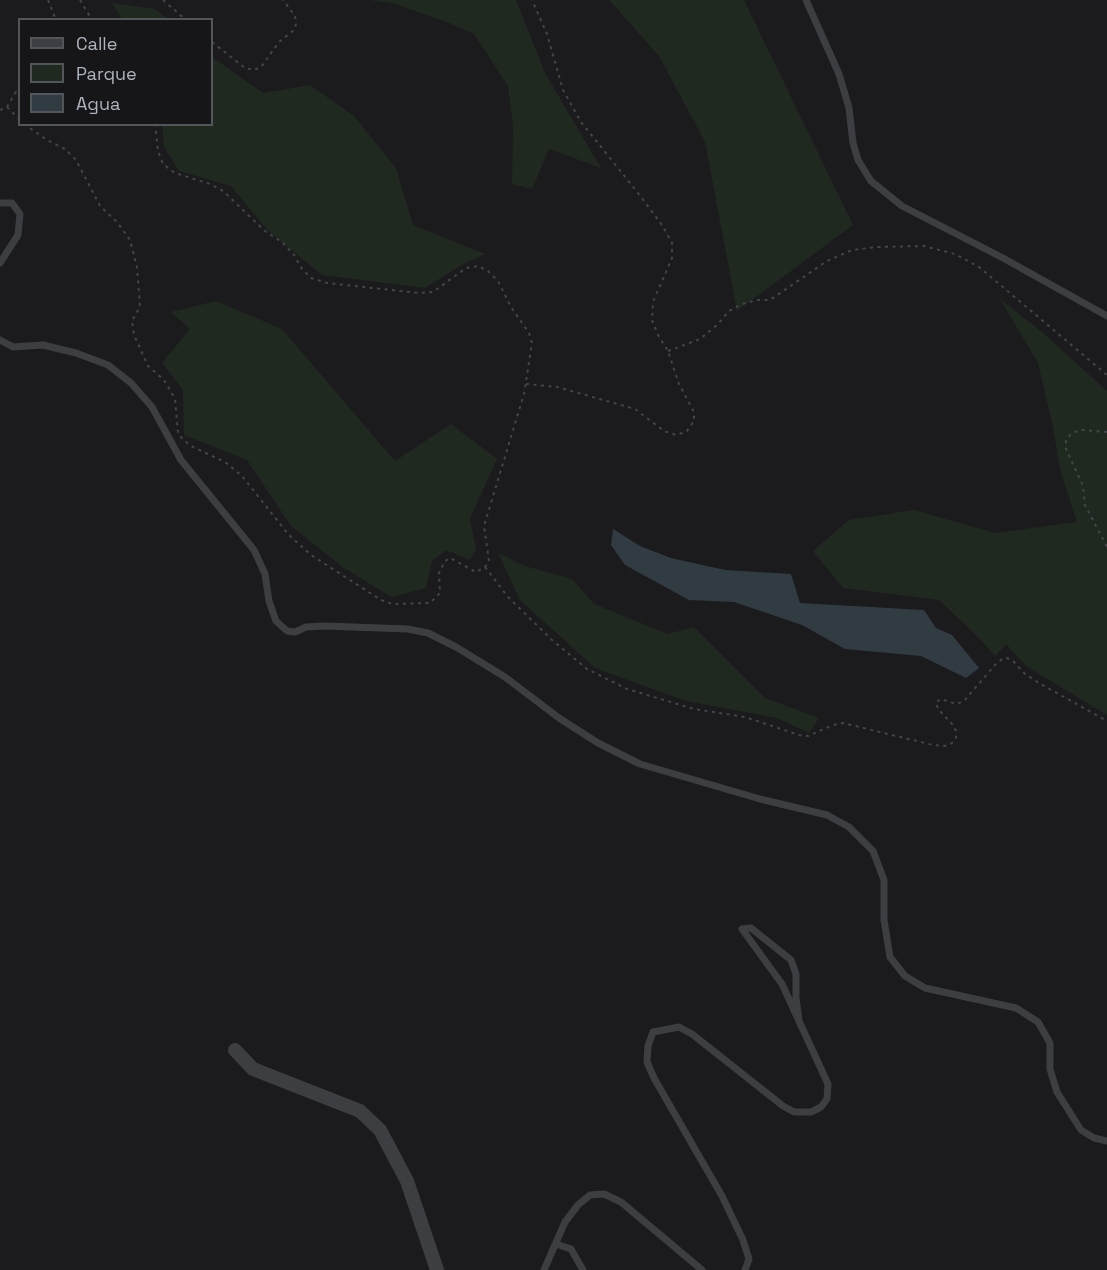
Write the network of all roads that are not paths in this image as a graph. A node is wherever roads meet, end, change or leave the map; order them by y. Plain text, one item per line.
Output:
1 (806, 0) edge
2 (0, 203) edge
3 (0, 262) edge
4 (1107, 316) edge
5 (3, 342) edge
6 (800, 1021) junction
7 (235, 1050) dead end
8 (1107, 1141) edge
9 (556, 1244) junction
10 (437, 1270) edge
11 (544, 1270) edge
12 (583, 1270) edge
13 (702, 1270) edge
14 (745, 1270) edge

1 - 4 lane
2 - 3 lane
5 - 8 lane
6 - 6 lane
6 - 14 lane
7 - 10 street
9 - 11 lane
9 - 12 lane
9 - 13 lane

